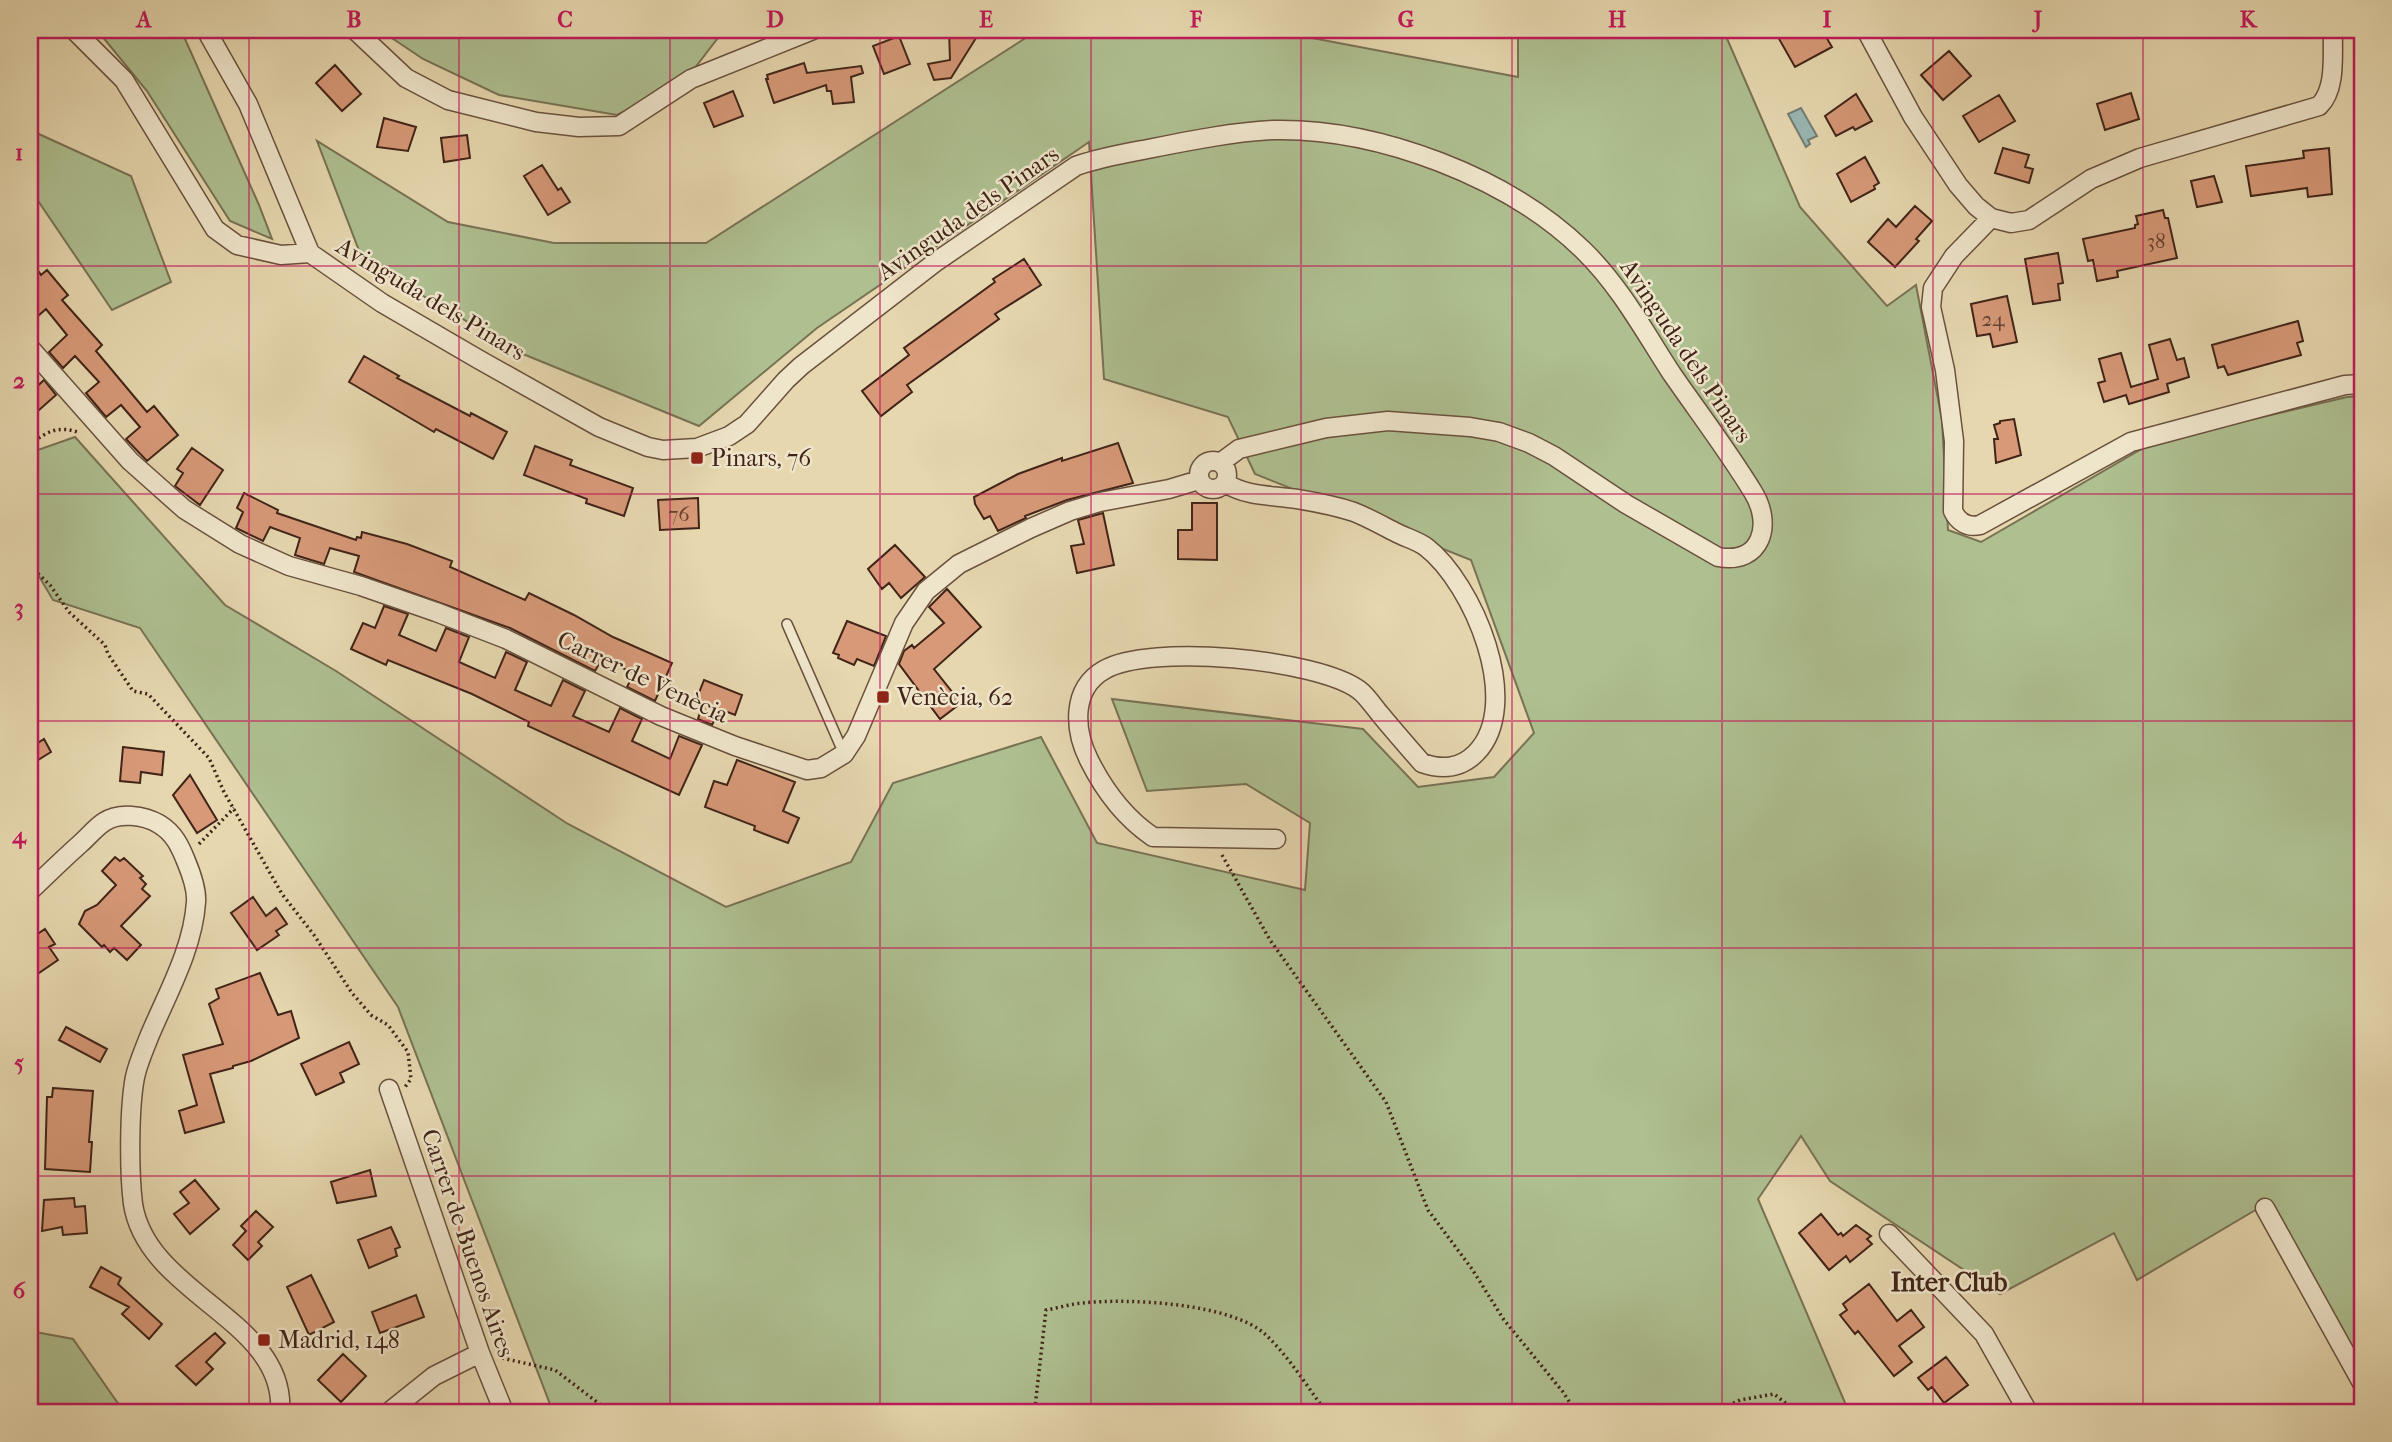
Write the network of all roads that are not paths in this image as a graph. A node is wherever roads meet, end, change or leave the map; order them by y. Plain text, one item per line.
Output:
1 (74, 30) edge
2 (206, 30) edge
3 (355, 30) edge
4 (813, 30) edge
5 (1866, 30) edge
6 (2333, 30) edge
7 (1991, 218) junction
8 (310, 253) junction
9 (30, 348) edge
10 (2362, 384) edge
11 (1220, 463) junction
12 (1199, 480) junction
13 (1225, 483) junction
14 (787, 624) dead end
15 (844, 754) junction
16 (1276, 839) dead end
17 (30, 891) edge
18 (391, 1096) road end
19 (2265, 1208) dead end
20 (1889, 1234) dead end
21 (480, 1353) junction
22 (2362, 1383) edge
23 (279, 1412) edge
24 (389, 1412) edge
25 (504, 1412) edge
26 (2028, 1412) edge

1 - 8 street
2 - 8 street, Avinguda dels Pinars
3 - 4 street
5 - 7 street
6 - 7 street
7 - 10 street
8 - 11 street, Avinguda dels Pinars
9 - 15 street, Carrer de Venècia
11 - 12 street
11 - 13 street
12 - 13 street
12 - 15 street
13 - 16 street
14 - 15 lane
17 - 23 street
18 - 21 street, Carrer de Buenos Aires
19 - 22 street
20 - 26 street
21 - 24 street
21 - 25 street, Carrer de Buenos Aires

